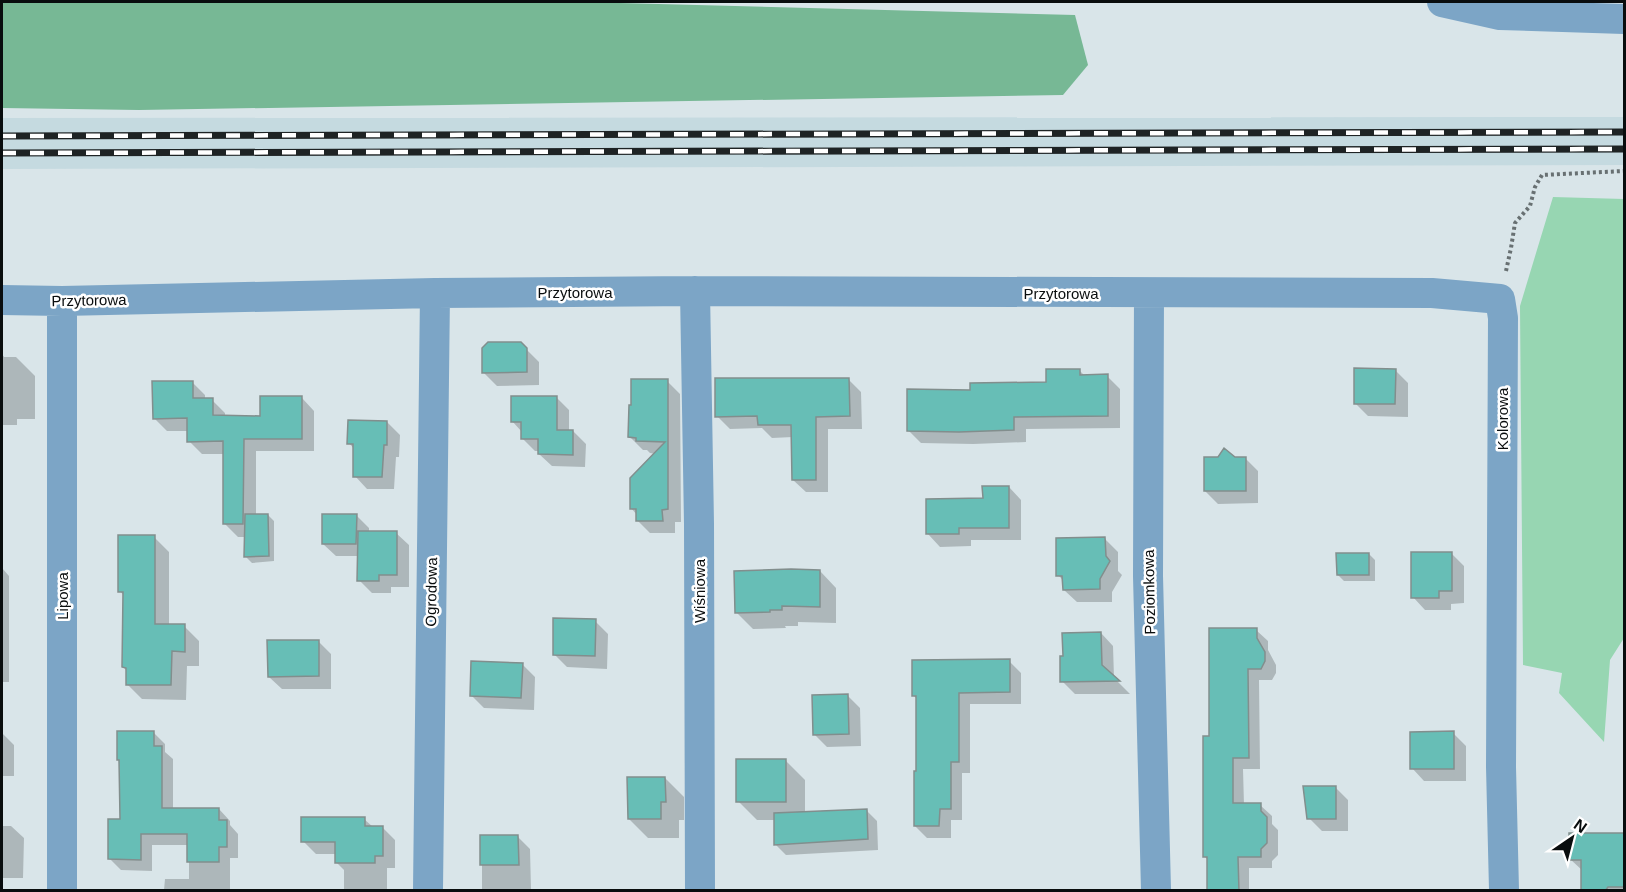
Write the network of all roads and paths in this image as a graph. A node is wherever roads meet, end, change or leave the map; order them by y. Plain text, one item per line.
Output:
1 (1442, 2) edge
2 (1624, 19) edge
3 (1624, 171) edge
4 (695, 291) junction
5 (435, 293) junction
6 (1149, 293) junction
7 (1500, 299) junction
8 (2, 300) edge
9 (62, 301) junction
10 (62, 891) edge
11 (428, 891) edge
12 (700, 891) edge
13 (1156, 891) edge
14 (1504, 891) edge

1 - 2 street
3 - 7 path
4 - 5 street, Przytorowa
4 - 6 street, Przytorowa
4 - 12 street, Wiśniowa
5 - 9 street, Przytorowa
5 - 11 street, Ogrodowa
6 - 7 street
6 - 13 street, Poziomkowa
7 - 14 street, Kolorowa
8 - 9 street, Przytorowa
9 - 10 street, Lipowa

